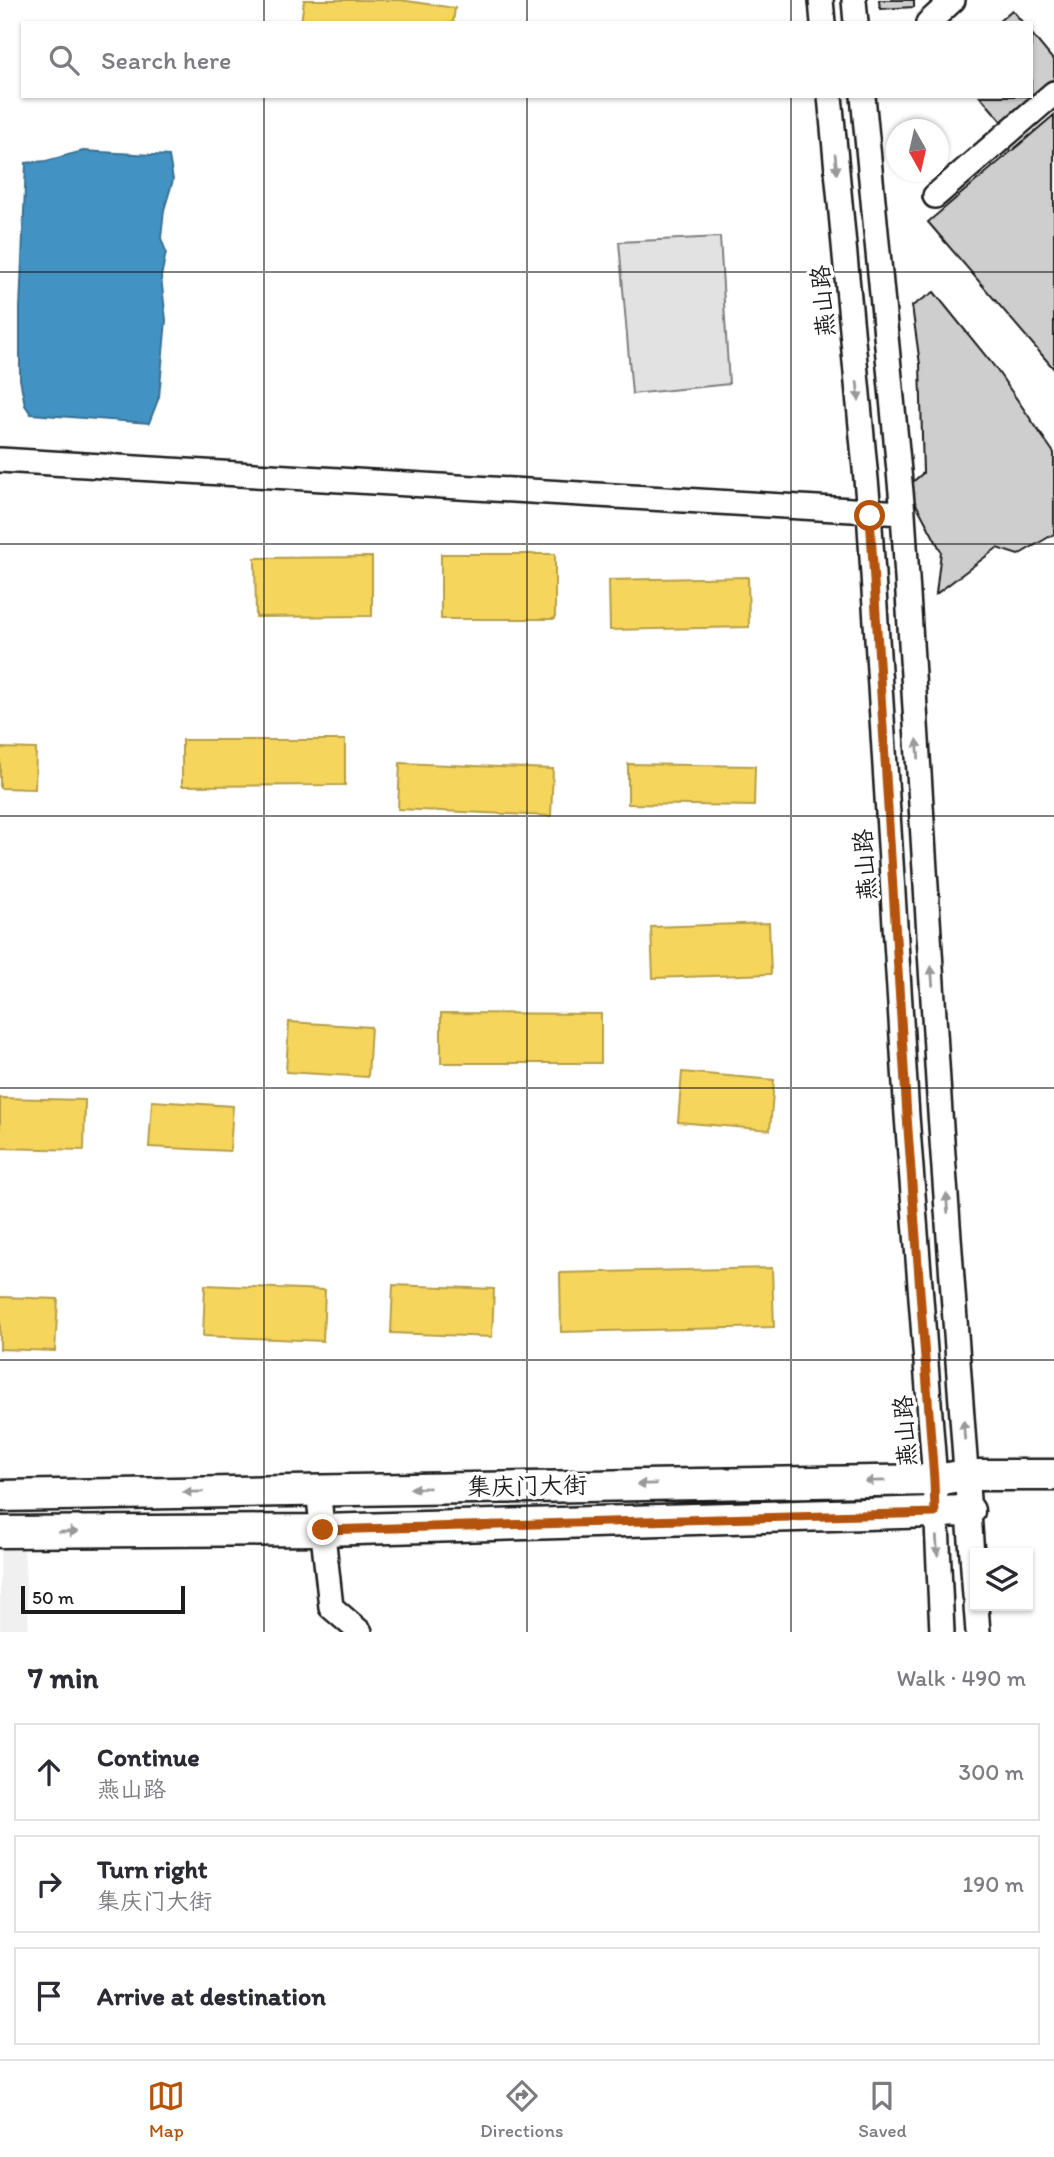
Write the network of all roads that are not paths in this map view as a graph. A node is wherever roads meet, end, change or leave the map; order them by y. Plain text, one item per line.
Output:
1 (821, 0) edge
2 (854, 0) edge
3 (953, 0) edge
4 (823, 21) edge
5 (856, 21) edge
6 (930, 21) edge
7 (1054, 93) edge
8 (830, 98) edge
9 (863, 98) edge
10 (935, 195) dead end
11 (0, 460) edge
12 (869, 512) junction
13 (903, 513) junction
14 (967, 1475) junction
15 (1054, 1475) edge
16 (934, 1480) junction
17 (318, 1489) junction
18 (0, 1496) edge
19 (969, 1511) junction
20 (935, 1513) junction
21 (323, 1530) junction
22 (0, 1532) edge
23 (972, 1548) edge
24 (976, 1611) edge
25 (359, 1632) edge
26 (942, 1632) edge
27 (978, 1632) edge

1 - 4 street
2 - 5 street
3 - 6 street
7 - 10 street
8 -> 12 street, 燕山路
9 - 13 street
11 - 12 street
12 - 13 street
12 - 16 street, 燕山路
14 -> 13 street
14 - 15 main road, 集庆门大街
14 - 16 main road, 集庆门大街
14 - 19 street
16 -> 17 main road, 集庆门大街
16 - 20 street, 燕山路
17 -> 18 main road, 集庆门大街
17 - 21 street
19 - 20 main road, 集庆门大街
19 - 23 street
20 - 21 main road, 集庆门大街
20 -> 26 street, 燕山路
22 -> 21 main road, 集庆门大街
21 - 25 street
24 - 27 street

